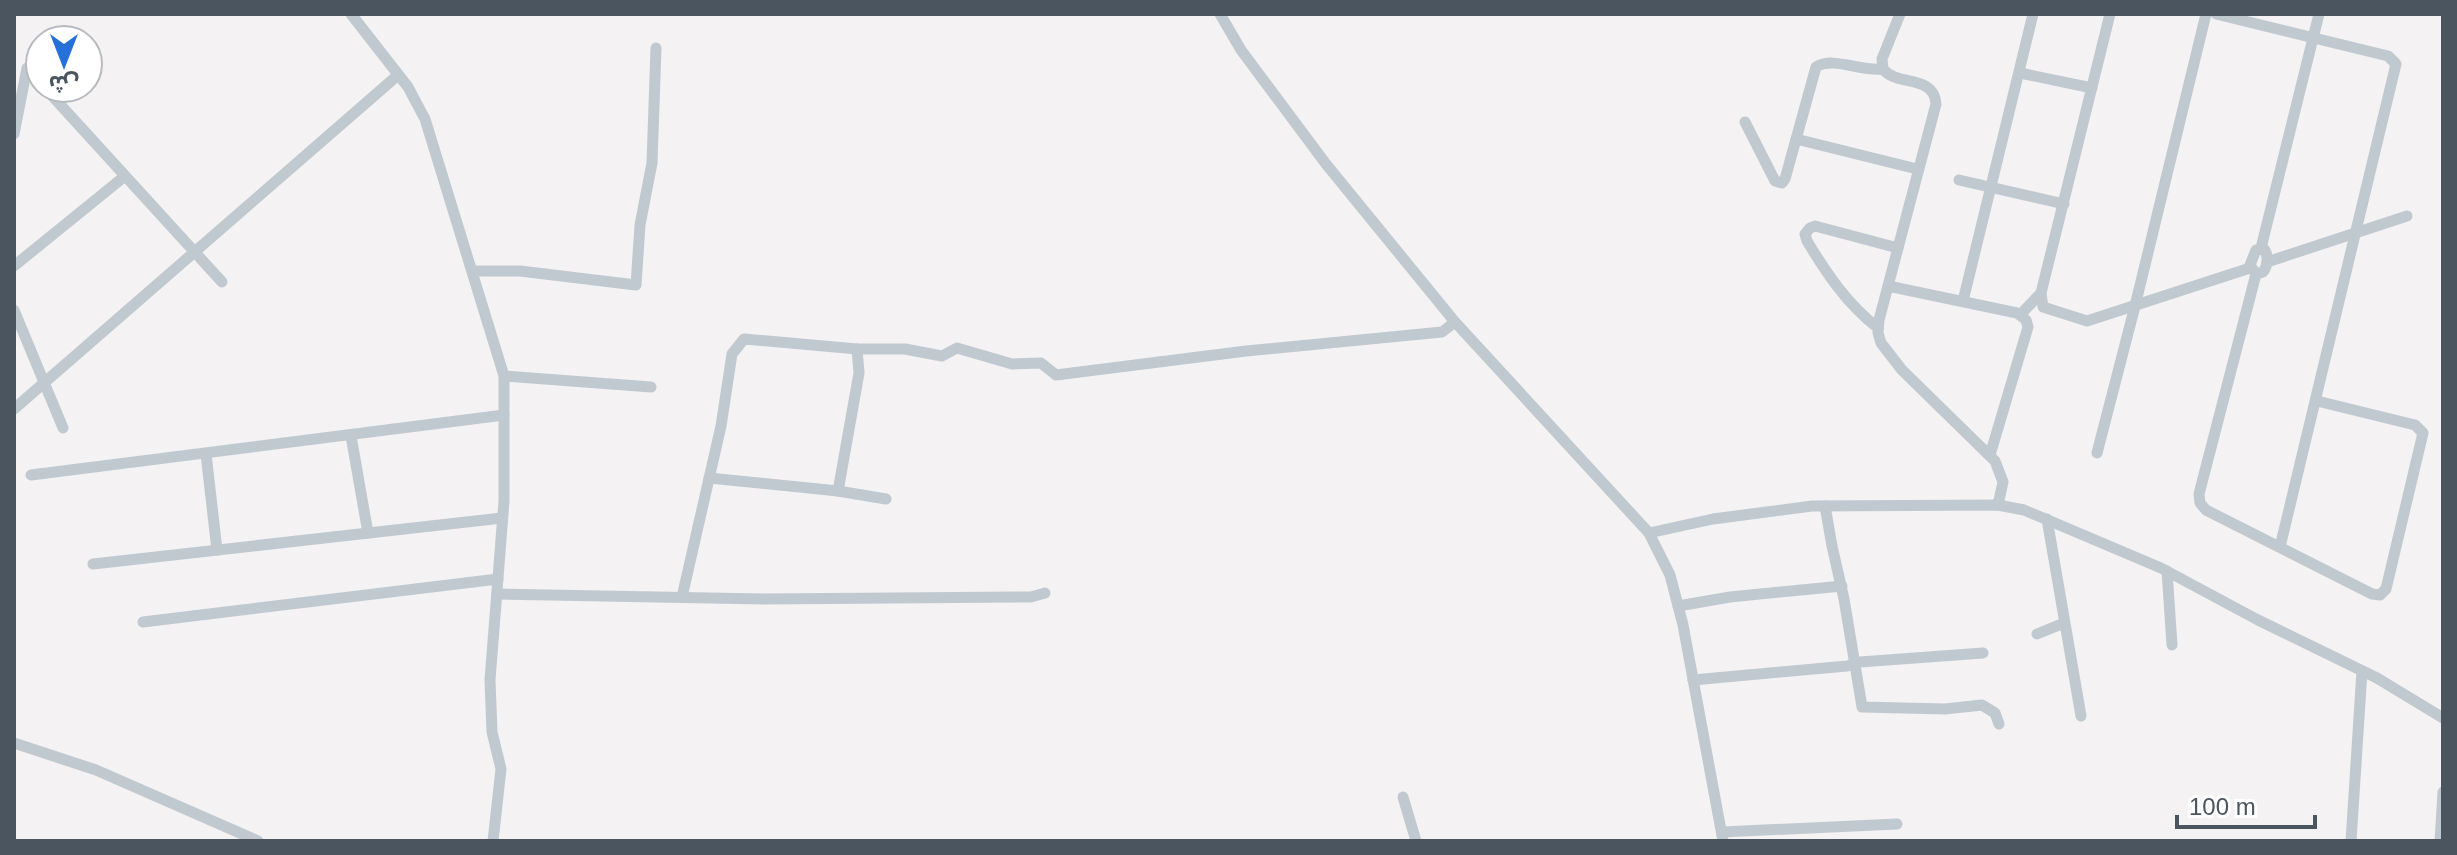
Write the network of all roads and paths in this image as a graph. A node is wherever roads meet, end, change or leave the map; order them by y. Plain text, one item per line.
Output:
1 (351, 14) edge
2 (1220, 14) edge
3 (1900, 14) edge
4 (2033, 14) edge
5 (2110, 14) edge
6 (2206, 14) edge
7 (2216, 14) edge
8 (2319, 14) edge
9 (2313, 39) junction
10 (656, 48) dead end
11 (1883, 69) junction
12 (2020, 73) junction
13 (398, 75) junction
14 (24, 83) edge
15 (2092, 88) junction
16 (60, 104) edge
17 (1745, 122) dead end
18 (14, 134) edge
19 (1796, 139) junction
20 (1917, 169) junction
21 (125, 176) junction
22 (1959, 180) dead end
23 (1991, 187) junction
24 (2064, 204) junction
25 (2407, 216) dead end
26 (2355, 233) junction
27 (1898, 248) junction
28 (2261, 248) junction
29 (195, 252) junction
30 (2267, 262) junction
31 (14, 266) edge
32 (472, 271) junction
33 (2253, 271) junction
34 (222, 282) dead end
35 (1888, 286) junction
36 (2041, 293) junction
37 (1963, 301) junction
38 (2135, 306) junction
39 (14, 310) edge
40 (2021, 314) junction
41 (1455, 322) junction
42 (1878, 328) junction
43 (857, 349) junction
44 (504, 376) junction
45 (45, 383) junction
46 (651, 387) dead end
47 (2317, 401) junction
48 (14, 409) edge
49 (504, 415) junction
50 (63, 428) dead end
51 (351, 436) junction
52 (2097, 453) dead end
53 (206, 454) junction
54 (1990, 455) junction
55 (31, 475) dead end
56 (709, 478) junction
57 (838, 491) junction
58 (886, 499) dead end
59 (1998, 505) junction
60 (1825, 506) junction
61 (502, 518) junction
62 (2047, 519) junction
63 (368, 533) junction
64 (1649, 533) junction
65 (2280, 547) junction
66 (217, 550) junction
67 (93, 564) dead end
68 (2167, 571) junction
69 (498, 579) junction
70 (1842, 586) junction
71 (1045, 593) dead end
72 (497, 594) junction
73 (682, 597) junction
74 (1678, 606) junction
75 (143, 622) dead end
76 (2064, 623) junction
77 (2037, 634) dead end
78 (2172, 645) dead end
79 (1983, 653) dead end
80 (1854, 664) junction
81 (2362, 671) junction
82 (1693, 680) junction
83 (2081, 716) dead end
84 (2443, 718) edge
85 (1999, 724) dead end
86 (14, 743) edge
87 (2443, 792) edge
88 (1403, 797) dead end
89 (1897, 824) dead end
90 (1723, 837) edge
91 (258, 841) edge
92 (493, 841) edge
93 (1416, 841) edge
94 (2351, 841) edge
95 (2440, 841) edge

1 - 13 street
2 - 41 street
3 - 11 street
4 - 12 street
5 - 15 street
6 - 38 street
7 - 9 street
8 - 9 street
9 - 26 street
9 - 28 street
10 - 32 street
11 - 19 street
11 - 20 street
12 - 15 street
12 - 23 street
13 - 29 street
13 - 32 street
14 - 18 street
15 - 24 street
16 - 21 street
17 - 19 street
19 - 20 street
20 - 27 street
21 - 29 street
21 - 31 street
22 - 23 street
23 - 24 street
23 - 37 street
24 - 36 street
25 - 26 street
26 - 30 street
26 - 47 street
27 - 35 street
27 - 42 street
28 - 30 street
28 - 33 street
29 - 34 street
29 - 45 street
30 - 33 street
32 - 44 street
33 - 38 street
33 - 65 street
35 - 37 street
35 - 42 street
36 - 38 street
36 - 40 street
37 - 40 street
38 - 52 street
39 - 45 street
40 - 54 street
41 - 43 street
41 - 64 street
42 - 54 street
43 - 56 street
43 - 57 street
44 - 46 street
44 - 49 street
45 - 48 street
45 - 50 street
47 - 65 street
47 - 65 street
49 - 51 street
49 - 61 street
51 - 53 street
51 - 63 street
53 - 55 street
53 - 66 street
54 - 59 street
56 - 57 street
56 - 73 street
57 - 58 street
59 - 60 street
59 - 62 street
60 - 64 street
60 - 70 street
61 - 63 street
61 - 69 street
62 - 68 street
62 - 76 street
63 - 66 street
64 - 74 street
66 - 67 street
68 - 78 street
68 - 81 street
69 - 72 street
69 - 75 street
70 - 74 street
70 - 80 street
71 - 73 street
72 - 73 street
72 - 92 street
74 - 82 street
76 - 77 street
76 - 83 street
79 - 80 street
80 - 82 street
80 - 85 street
81 - 84 street
81 - 94 street
82 - 90 street
86 - 91 street
87 - 95 street
88 - 93 street
89 - 90 street

